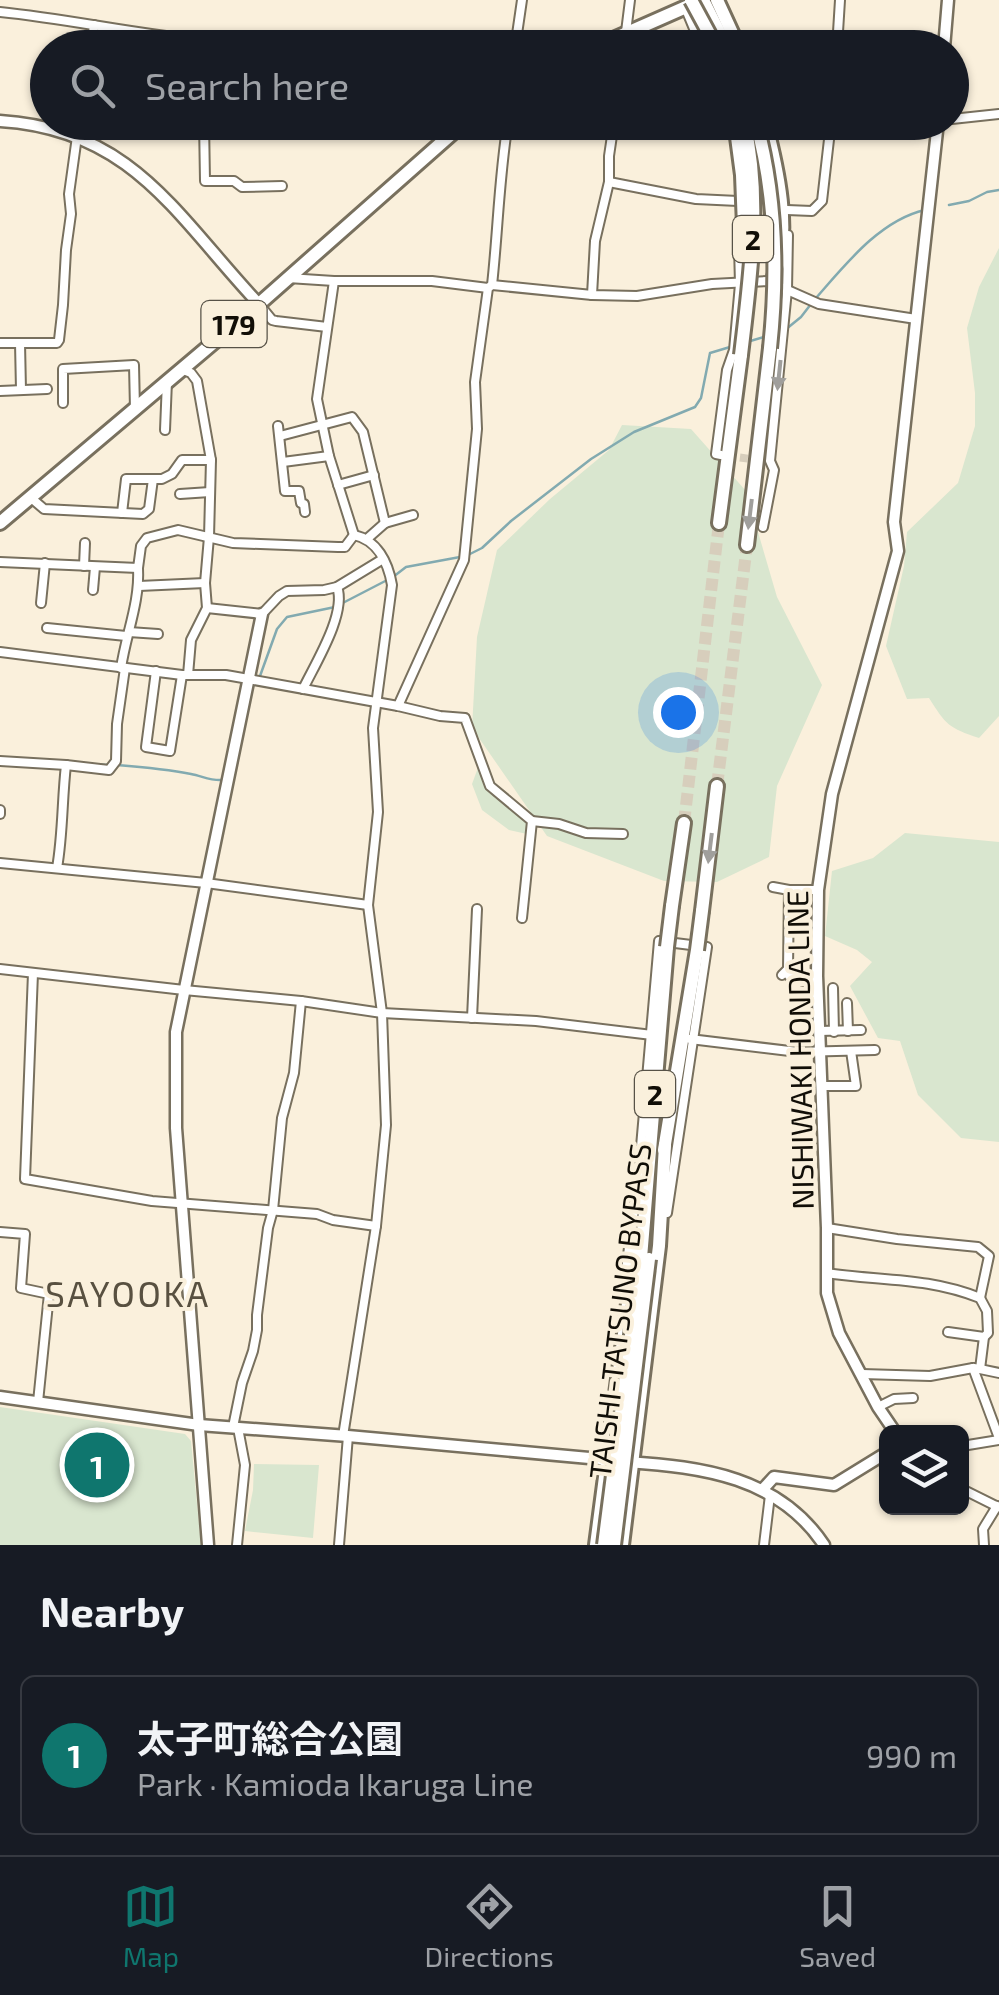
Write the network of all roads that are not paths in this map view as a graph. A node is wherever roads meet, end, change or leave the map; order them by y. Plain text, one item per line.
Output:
1 (522, 0) edge
2 (630, 0) edge
3 (702, 0) edge
4 (840, 0) edge
5 (948, 0) edge
6 (686, 2) edge
7 (718, 2) edge
8 (0, 12) edge
9 (94, 25) junction
10 (93, 30) edge
11 (114, 30) edge
12 (518, 30) edge
13 (626, 30) edge
14 (641, 30) edge
15 (696, 30) edge
16 (702, 30) edge
17 (718, 30) edge
18 (733, 30) edge
19 (838, 30) edge
20 (946, 30) edge
21 (999, 114) edge
22 (969, 117) edge
23 (0, 121) edge
24 (30, 124) edge
25 (78, 140) edge
26 (83, 140) edge
27 (204, 140) edge
28 (445, 140) edge
29 (506, 140) edge
30 (611, 140) edge
31 (734, 140) edge
32 (735, 140) edge
33 (747, 140) edge
34 (760, 140) edge
35 (771, 140) edge
36 (774, 140) edge
37 (829, 140) edge
38 (936, 140) edge
39 (608, 182) junction
40 (282, 186) dead end
41 (738, 201) junction
42 (787, 210) junction
43 (774, 277) junction
44 (288, 278) junction
45 (334, 281) junction
46 (740, 284) junction
47 (490, 286) junction
48 (787, 290) junction
49 (592, 295) junction
50 (259, 304) junction
51 (916, 318) junction
52 (745, 320) junction
53 (327, 328) junction
54 (0, 343) edge
55 (20, 343) junction
56 (181, 369) junction
57 (167, 381) junction
58 (46, 389) dead end
59 (21, 390) junction
60 (0, 391) edge
61 (63, 402) dead end
62 (134, 409) junction
63 (322, 425) junction
64 (165, 430) dead end
65 (719, 455) dead end
66 (329, 456) junction
67 (210, 460) junction
68 (283, 462) junction
69 (374, 475) junction
70 (153, 479) junction
71 (338, 485) junction
72 (210, 492) junction
73 (180, 494) dead end
74 (30, 497) junction
75 (305, 512) dead end
76 (122, 513) junction
77 (413, 514) dead end
78 (0, 523) edge
79 (385, 523) junction
80 (719, 523) tunnel mouth
81 (763, 527) dead end
82 (354, 534) junction
83 (209, 537) junction
84 (368, 538) junction
85 (86, 543) dead end
86 (747, 545) tunnel mouth
87 (384, 559) junction
88 (0, 562) edge
89 (45, 563) junction
90 (84, 566) junction
91 (95, 567) junction
92 (138, 568) junction
93 (205, 583) junction
94 (139, 586) junction
95 (337, 587) junction
96 (93, 590) dead end
97 (42, 603) dead end
98 (207, 608) junction
99 (262, 614) junction
100 (47, 628) dead end
101 (127, 634) junction
102 (158, 634) dead end
103 (0, 652) edge
104 (123, 668) junction
105 (156, 672) junction
106 (185, 675) junction
107 (248, 680) junction
108 (304, 689) junction
109 (376, 703) junction
110 (398, 706) junction
111 (0, 761) edge
112 (66, 765) junction
113 (718, 786) tunnel mouth
114 (532, 821) junction
115 (684, 822) tunnel mouth
116 (623, 834) dead end
117 (0, 863) edge
118 (57, 868) junction
119 (206, 882) junction
120 (773, 887) dead end
121 (789, 890) junction
122 (818, 890) junction
123 (368, 904) junction
124 (477, 909) dead end
125 (522, 918) dead end
126 (0, 968) edge
127 (33, 974) junction
128 (817, 976) junction
129 (184, 990) junction
130 (818, 990) junction
131 (804, 992) dead end
132 (301, 1001) junction
133 (846, 1003) dead end
134 (382, 1013) junction
135 (472, 1018) junction
136 (861, 1030) dead end
137 (818, 1031) junction
138 (848, 1031) junction
139 (834, 1032) junction
140 (652, 1035) junction
141 (690, 1039) junction
142 (852, 1050) junction
143 (874, 1050) dead end
144 (819, 1053) junction
145 (820, 1086) junction
146 (183, 1205) junction
147 (273, 1210) junction
148 (376, 1226) junction
149 (827, 1228) junction
150 (0, 1232) edge
151 (645, 1259) junction
152 (826, 1273) junction
153 (980, 1298) junction
154 (948, 1332) dead end
155 (986, 1335) junction
156 (999, 1336) edge
157 (976, 1368) junction
158 (999, 1373) edge
159 (862, 1374) junction
160 (0, 1397) edge
161 (913, 1398) dead end
162 (38, 1402) junction
163 (878, 1407) junction
164 (199, 1425) junction
165 (890, 1425) edge
166 (236, 1428) junction
167 (345, 1436) junction
168 (999, 1439) edge
169 (969, 1445) edge
170 (879, 1456) edge
171 (604, 1460) junction
172 (636, 1462) junction
173 (767, 1491) junction
174 (969, 1492) edge
175 (998, 1507) edge
176 (208, 1545) edge
177 (237, 1545) edge
178 (339, 1545) edge
179 (594, 1545) edge
180 (604, 1545) edge
181 (614, 1545) edge
182 (624, 1545) edge
183 (764, 1545) edge
184 (824, 1545) edge
185 (984, 1545) edge

1 - 12 street
2 - 13 street
3 - 6 highway
3 - 17 highway
4 - 19 street
5 - 20 main road
6 - 14 highway
6 - 15 street
6 - 16 highway, bridge
7 - 18 highway
8 - 9 street
9 - 10 street
9 - 11 street
21 - 22 street
23 - 24 main road
25 - 55 street
26 - 50 main road
27 - 40 street
28 - 44 highway, 179
29 - 47 street
30 - 39 street
31 - 41 street
32 - 52 highway, bridge
33 - 52 highway, 2, bridge
34 - 43 highway, 2, bridge
35 - 43 highway, bridge
36 - 42 street
37 - 42 street
38 - 51 main road, NISHIWAKI HONDA LINE
39 - 41 street
39 - 49 street
41 - 46 street
42 - 48 street
43 -> 86 highway, 2, bridge
44 - 45 street
44 - 50 highway, 179
45 - 47 street
45 - 53 street
46 - 48 street
46 - 49 street
46 - 65 street
47 - 49 street
47 - 110 street
48 - 51 street
48 -> 81 street
50 - 53 street
50 - 56 highway, 179
51 - 122 main road, NISHIWAKI HONDA LINE
52 - 80 highway, 2, bridge
53 - 63 street
54 - 55 street
55 - 59 street
56 - 57 highway, 179
56 - 67 street
57 - 62 highway, 179
57 - 64 street
58 - 59 street
59 - 60 street
61 - 62 street
62 - 74 highway, 179
63 - 66 street
63 - 68 street
63 - 69 street
66 - 68 street
66 - 71 street
67 - 70 street
67 - 72 street
68 - 75 street
69 - 71 street
69 - 79 street
70 - 76 street
70 - 76 street
71 - 82 street
72 - 73 street
72 - 83 street
74 - 76 street
74 - 78 highway, 179
77 - 79 street
79 - 84 street
82 - 83 street
82 - 84 street
83 - 92 street
83 - 93 street
84 - 87 street
85 - 90 street
87 - 95 street
87 - 109 street
88 - 89 street
89 - 90 street
89 - 97 street
90 - 91 street
91 - 92 street
91 - 96 street
92 - 94 street
93 - 94 street
93 - 98 street
94 - 101 street
95 - 99 street
95 - 108 street
98 - 99 street
98 - 106 street
99 - 107 main road
100 - 101 street
101 - 102 street
101 - 104 street
103 - 104 street
104 - 105 street
104 - 112 street
105 - 106 street
105 - 106 street
106 - 107 street
107 - 108 street
107 - 119 main road
108 - 109 street
109 - 110 street
109 - 123 street
110 - 114 street
111 - 112 street
112 - 118 street
113 -> 151 highway, TAISHI-TATSUNO BYPASS / 2, bridge
114 - 116 street
114 - 125 street
115 - 151 highway, TAISHI-TATSUNO BYPASS / 2, bridge
117 - 118 street
118 - 119 street
119 - 123 street
119 - 129 main road
120 - 121 street
121 - 122 street
121 - 128 street
122 - 128 main road, NISHIWAKI HONDA LINE
123 - 134 street
124 - 135 street
126 - 127 street
127 - 129 street
127 - 146 street
128 - 130 main road, NISHIWAKI HONDA LINE
129 - 132 street
129 - 146 main road
130 - 131 street
130 - 137 main road, NISHIWAKI HONDA LINE
130 - 139 street
132 - 134 street
132 - 147 street
133 - 138 street
134 - 135 street
134 - 148 street
135 - 140 street
136 - 138 street
137 - 139 street
137 - 144 main road, NISHIWAKI HONDA LINE
138 - 139 street
140 - 141 street
140 - 171 street
141 - 144 street
141 - 172 street
142 - 143 street
142 - 144 street
142 - 145 street
144 - 145 main road, NISHIWAKI HONDA LINE
145 - 149 main road, NISHIWAKI HONDA LINE
146 - 147 street
146 - 164 main road
147 - 148 street
147 - 166 street
148 - 167 street
149 - 152 main road, NISHIWAKI HONDA LINE
149 - 153 street
150 - 162 street
151 - 171 highway, bridge
151 - 172 highway
151 - 180 highway, TAISHI-TATSUNO BYPASS / 2, bridge
151 - 181 highway, TAISHI-TATSUNO BYPASS / 2, bridge
152 - 153 street
152 - 159 main road, NISHIWAKI HONDA LINE
153 - 155 street
154 - 155 street
155 - 156 street
155 - 157 street
157 - 158 street
157 - 159 street
157 - 168 street
159 - 163 main road, NISHIWAKI HONDA LINE
160 - 162 main road
161 - 163 street
162 - 164 main road
163 - 165 main road, NISHIWAKI HONDA LINE
164 - 166 main road
164 - 176 main road
166 - 167 main road
166 - 177 street
167 - 171 main road
167 - 178 street
168 - 169 street
170 - 173 main road
171 - 172 main road
171 - 179 highway
172 - 173 main road
172 - 182 highway
173 - 183 street
173 - 184 main road
174 - 175 street
175 - 185 street

